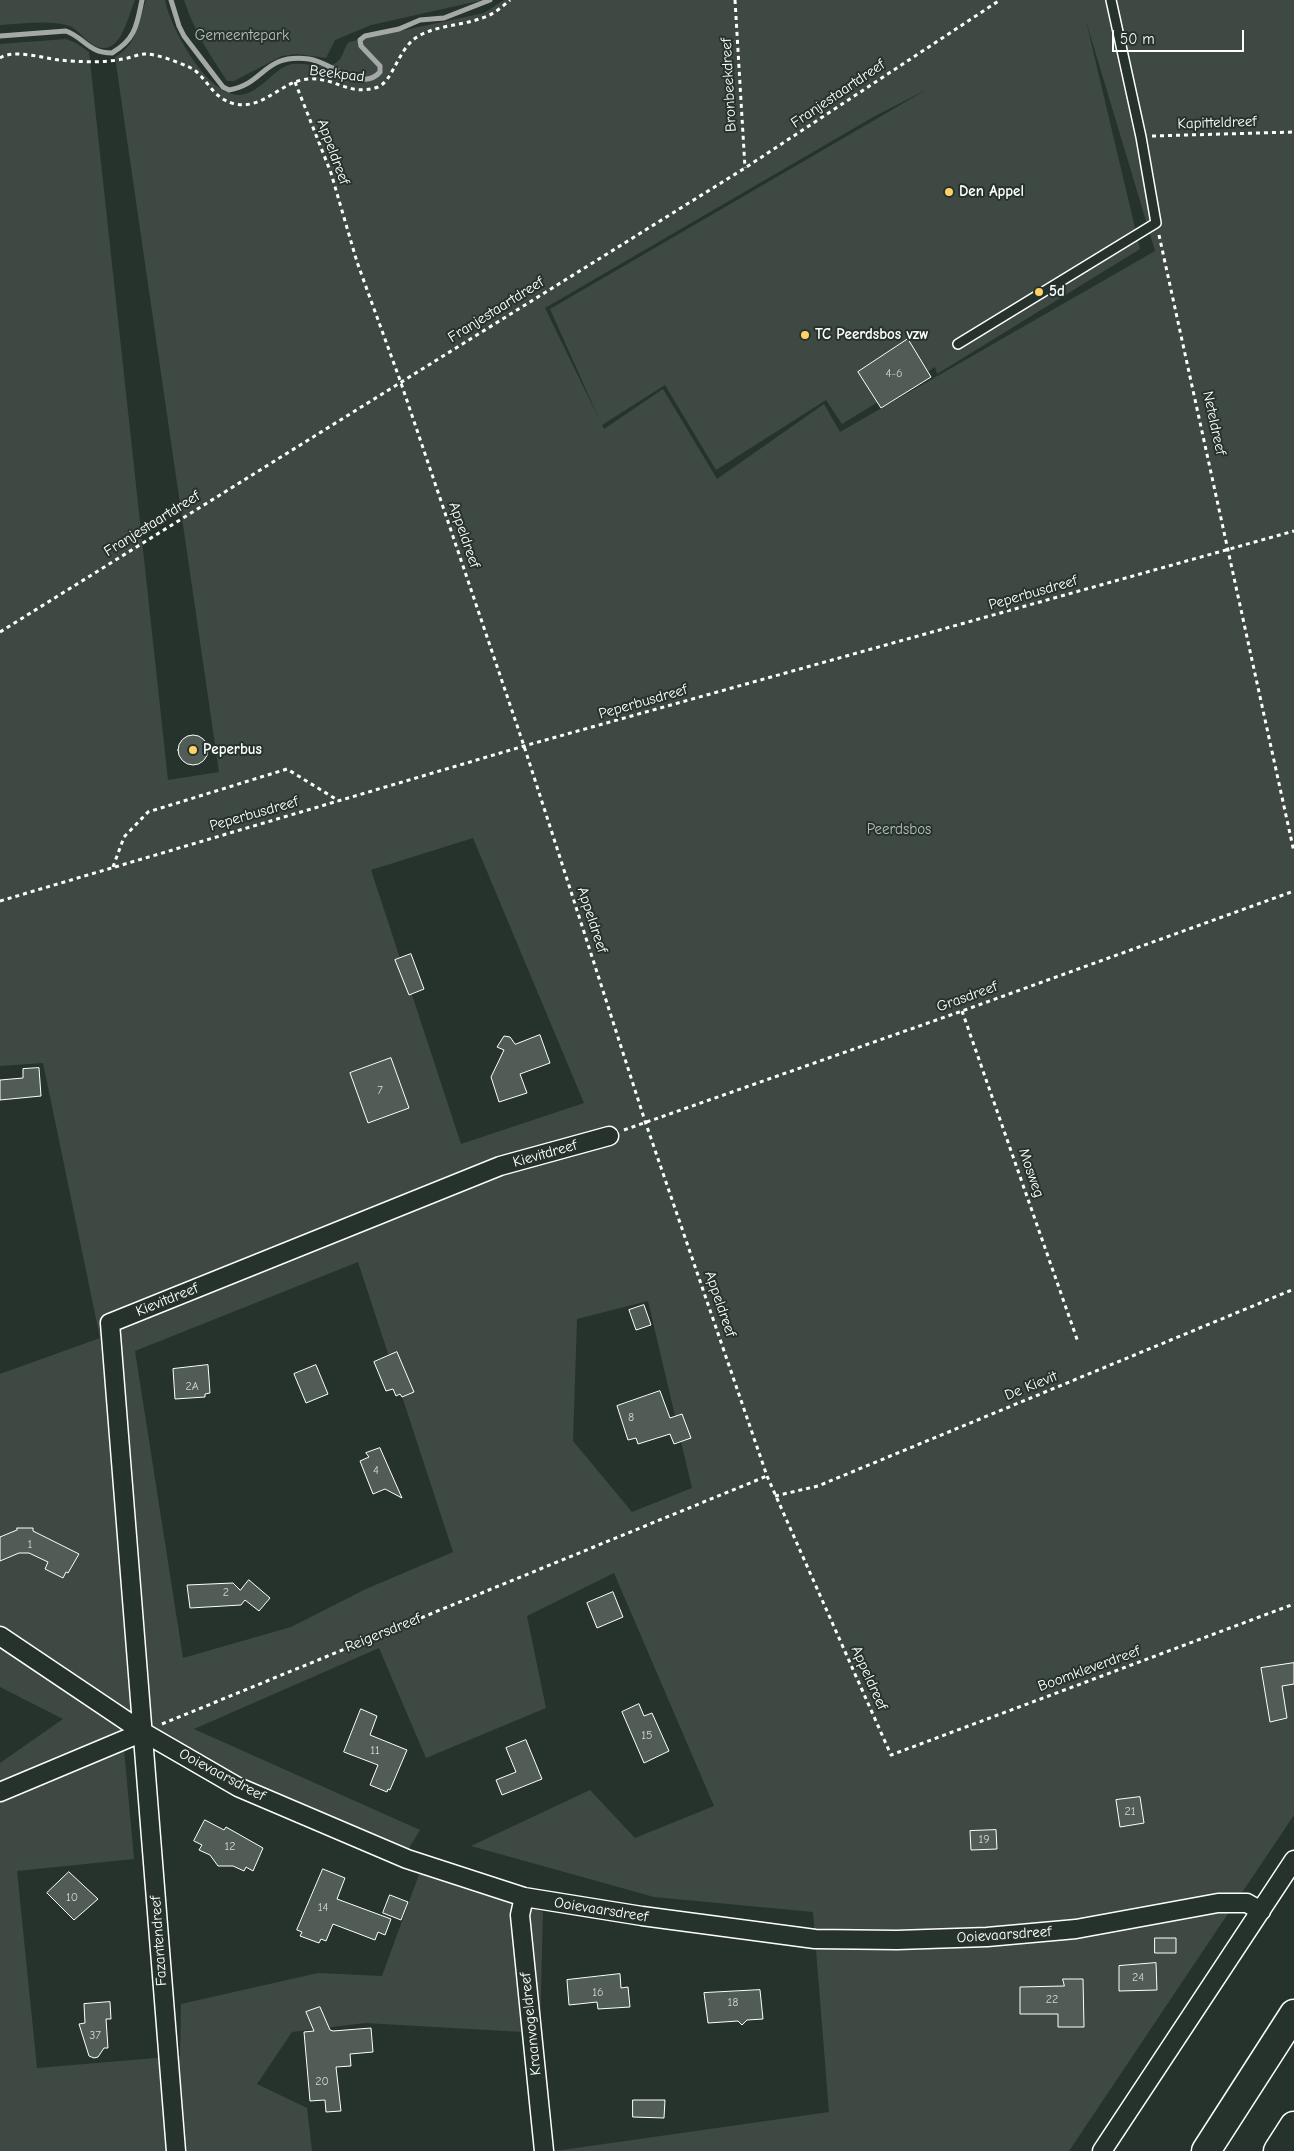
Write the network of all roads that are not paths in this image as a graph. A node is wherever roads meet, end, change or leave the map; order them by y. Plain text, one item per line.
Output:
1 (1111, 0) edge
2 (958, 344) dead end
3 (609, 1136) road end
4 (0, 1636) edge
5 (143, 1732) junction
6 (0, 1792) edge
7 (1294, 1860) edge
8 (524, 1897) junction
9 (1261, 1911) junction
10 (1294, 2014) edge
11 (1294, 2126) edge
12 (176, 2151) edge
13 (544, 2151) edge
14 (1102, 2151) edge
15 (1206, 2151) edge
16 (1278, 2151) edge

1 - 2 lane
3 - 5 street, Kievitdreef
4 - 5 street, Ooievaarsdreef
5 - 6 street
5 - 8 street, Ooievaarsdreef
5 - 12 street, Fazantendreef
7 - 9 street
8 - 9 street, Ooievaarsdreef
8 - 13 street, Kraanvogeldreef
9 - 14 street
10 - 15 highway
11 - 16 highway

